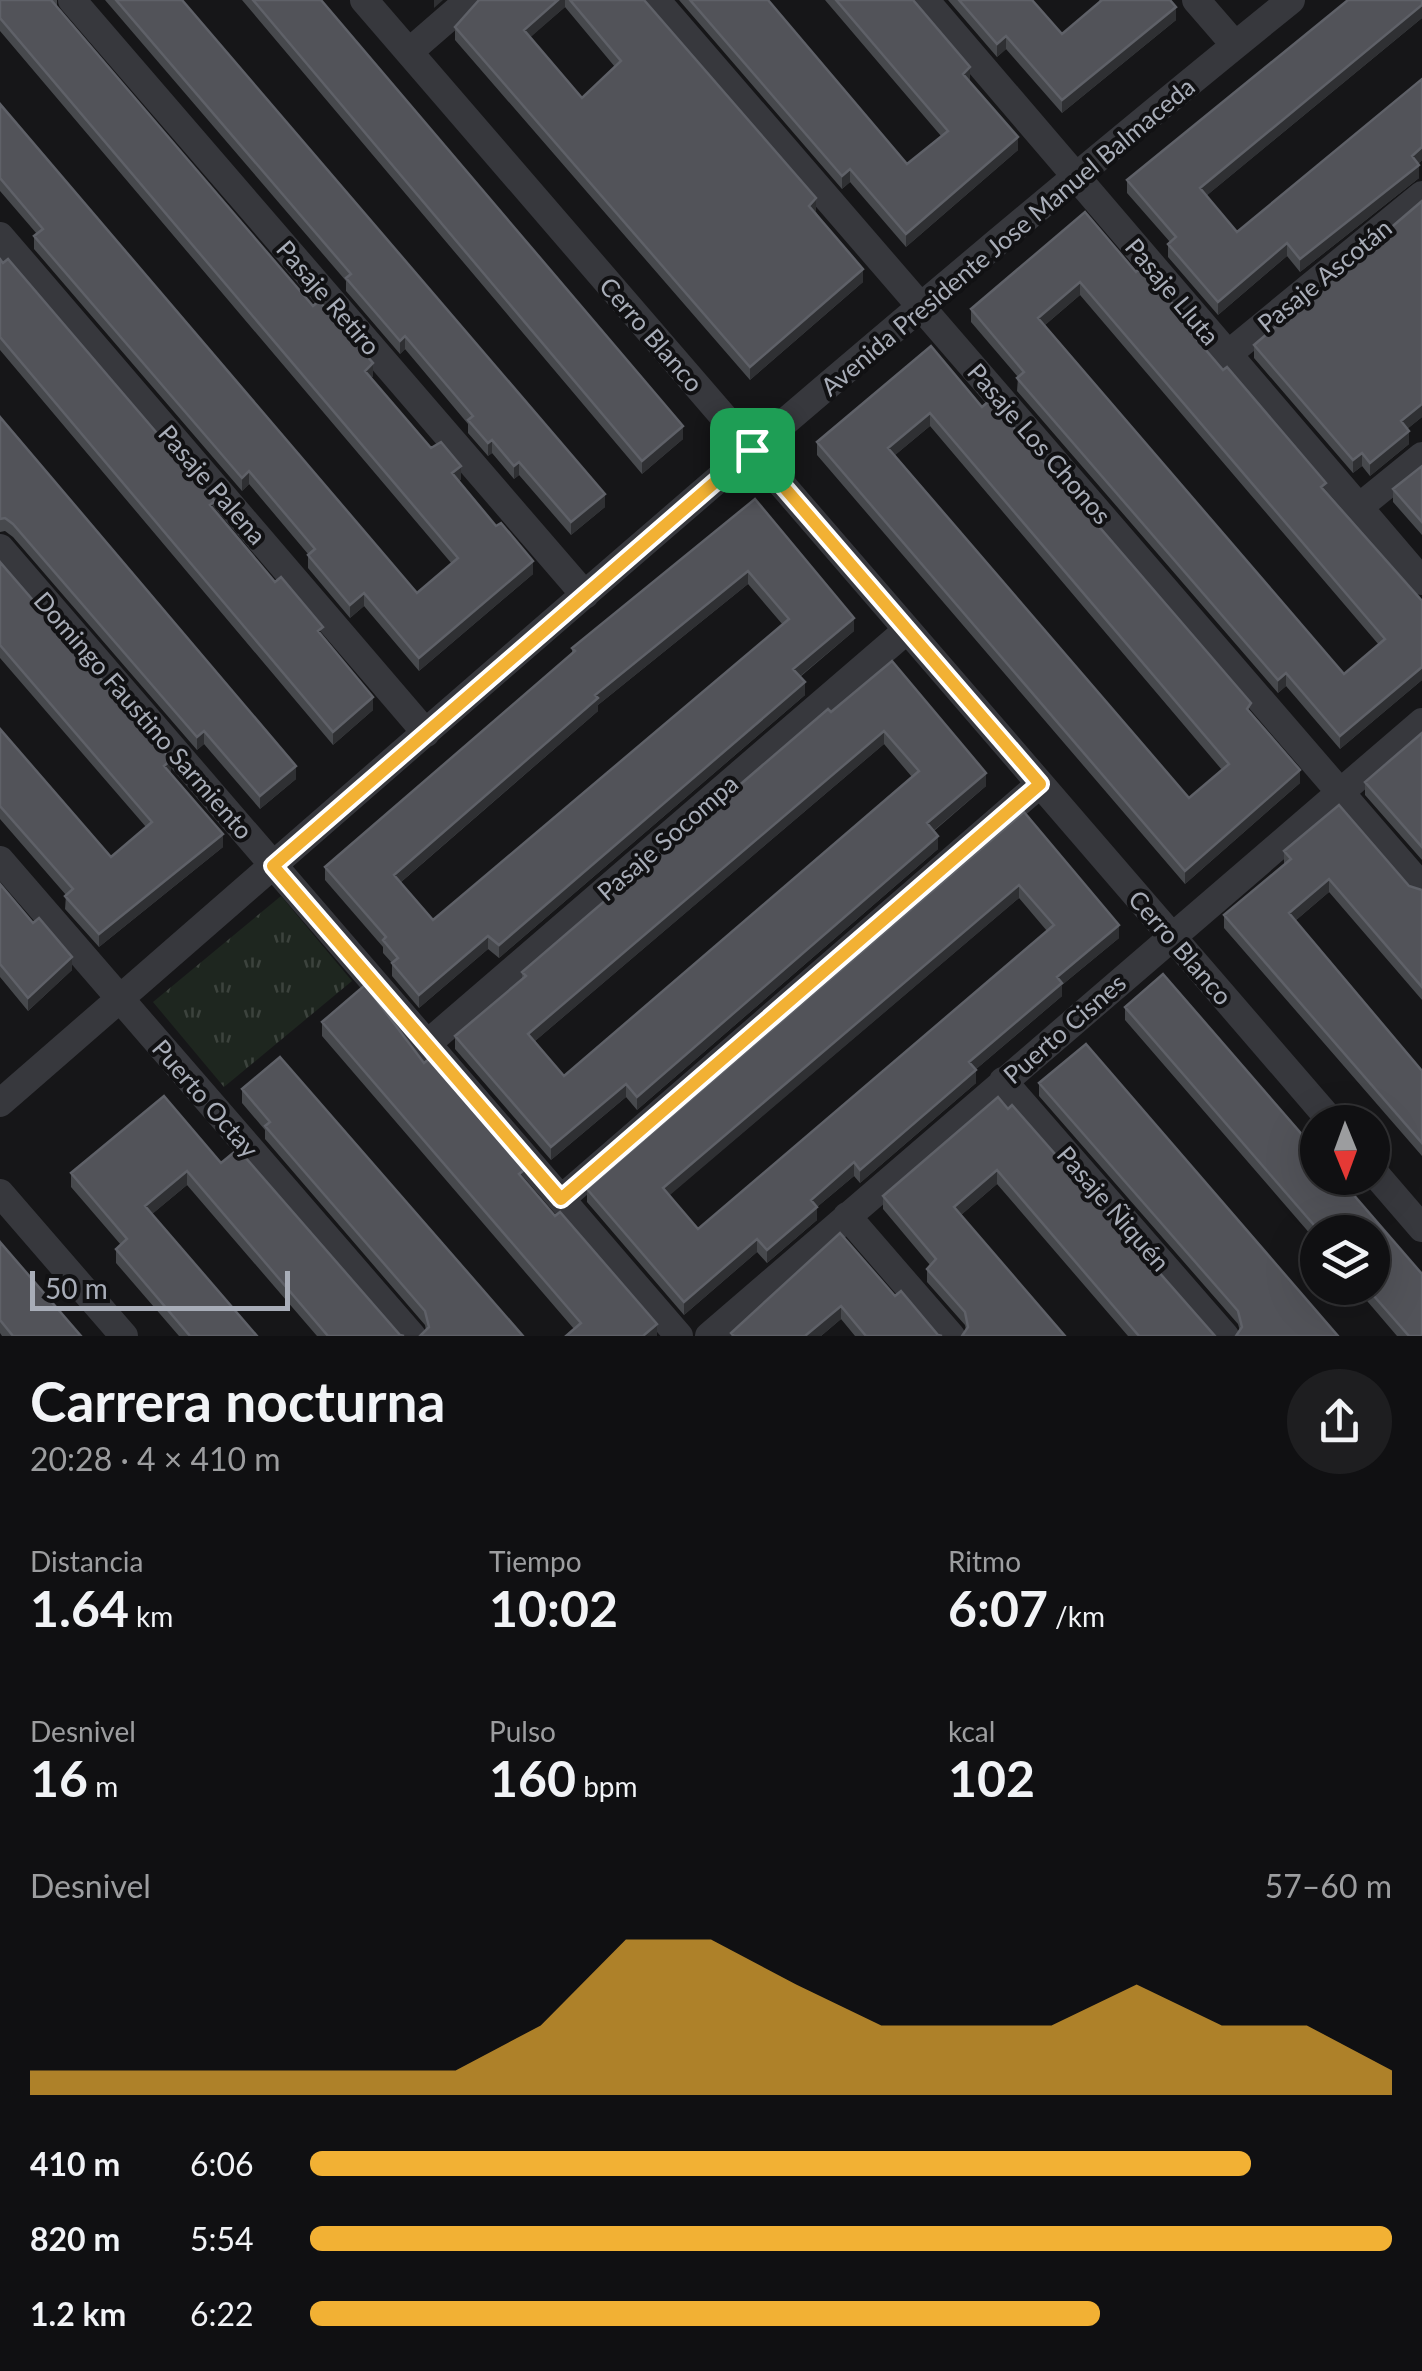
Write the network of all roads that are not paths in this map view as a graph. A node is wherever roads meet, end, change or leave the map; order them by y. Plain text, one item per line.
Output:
1 (72, 0) edge
2 (364, 0) edge
3 (470, 0) edge
4 (656, 0) edge
5 (926, 0) edge
6 (1196, 0) edge
7 (1291, 0) edge
8 (1235, 45) junction
9 (409, 52) junction
10 (1076, 174) junction
11 (1422, 195) edge
12 (0, 236) edge
13 (921, 306) junction
14 (1226, 354) junction
15 (752, 450) junction
16 (1422, 456) edge
17 (1358, 508) junction
18 (0, 548) edge
19 (1422, 581) edge
20 (586, 595) junction
21 (907, 630) junction
22 (1422, 722) edge
23 (426, 733) junction
24 (1040, 784) junction
25 (1340, 792) junction
26 (0, 860) edge
27 (273, 866) junction
28 (1422, 888) edge
29 (1171, 935) junction
30 (120, 999) junction
31 (428, 1044) junction
32 (1003, 1081) junction
33 (0, 1103) edge
34 (1317, 1105) edge
35 (1390, 1191) edge
36 (0, 1192) edge
37 (561, 1199) junction
38 (847, 1216) junction
39 (1422, 1228) edge
40 (124, 1336) edge
41 (412, 1336) edge
42 (679, 1336) edge
43 (709, 1336) edge
44 (951, 1336) edge
45 (1224, 1336) edge

1 - 20 street, Pasaje Retiro
2 - 9 street, Cerro Blanco
3 - 9 street
4 - 13 street, Pasaje Los Chonos
5 - 10 street, Pasaje Lluta
6 - 8 street
7 - 8 street, Avenida Presidente Jose Manuel Balmaceda
8 - 10 street, Avenida Presidente Jose Manuel Balmaceda
9 - 15 street, Cerro Blanco
10 - 13 street, Avenida Presidente Jose Manuel Balmaceda
10 - 14 street, Pasaje Lluta
11 - 14 street, Pasaje Ascotán
12 - 23 street, Pasaje Palena
13 - 15 street, Avenida Presidente Jose Manuel Balmaceda
13 - 25 street, Pasaje Los Chonos
14 - 17 street, Pasaje Lluta
15 - 20 street, Avenida Presidente Jose Manuel Balmaceda
15 - 21 street, Cerro Blanco
16 - 17 street
17 - 19 street, Pasaje Lluta
18 - 27 street, Domingo Faustino Sarmiento
20 - 23 street, Avenida Presidente Jose Manuel Balmaceda
21 - 24 street, Cerro Blanco
21 - 31 street, Pasaje Socompa
22 - 25 street, Puerto Cisnes
23 - 27 street, Avenida Presidente Jose Manuel Balmaceda
24 - 29 street, Cerro Blanco
24 - 37 street
25 - 28 street, Pasaje Los Chonos
25 - 29 street, Puerto Cisnes
26 - 30 street, Puerto Octay
27 - 30 street, Avenida Presidente Jose Manuel Balmaceda
27 - 31 street, Domingo Faustino Sarmiento
29 - 32 street, Puerto Cisnes
29 - 34 street, Cerro Blanco
30 - 33 street, Avenida Presidente Jose Manuel Balmaceda
30 - 41 street, Puerto Octay
31 - 37 street, Domingo Faustino Sarmiento
32 - 38 street, Puerto Cisnes
32 - 45 street, Pasaje Ñiquén
35 - 39 street
36 - 40 street
37 - 42 street, Domingo Faustino Sarmiento
38 - 43 street, Puerto Cisnes
38 - 44 street

